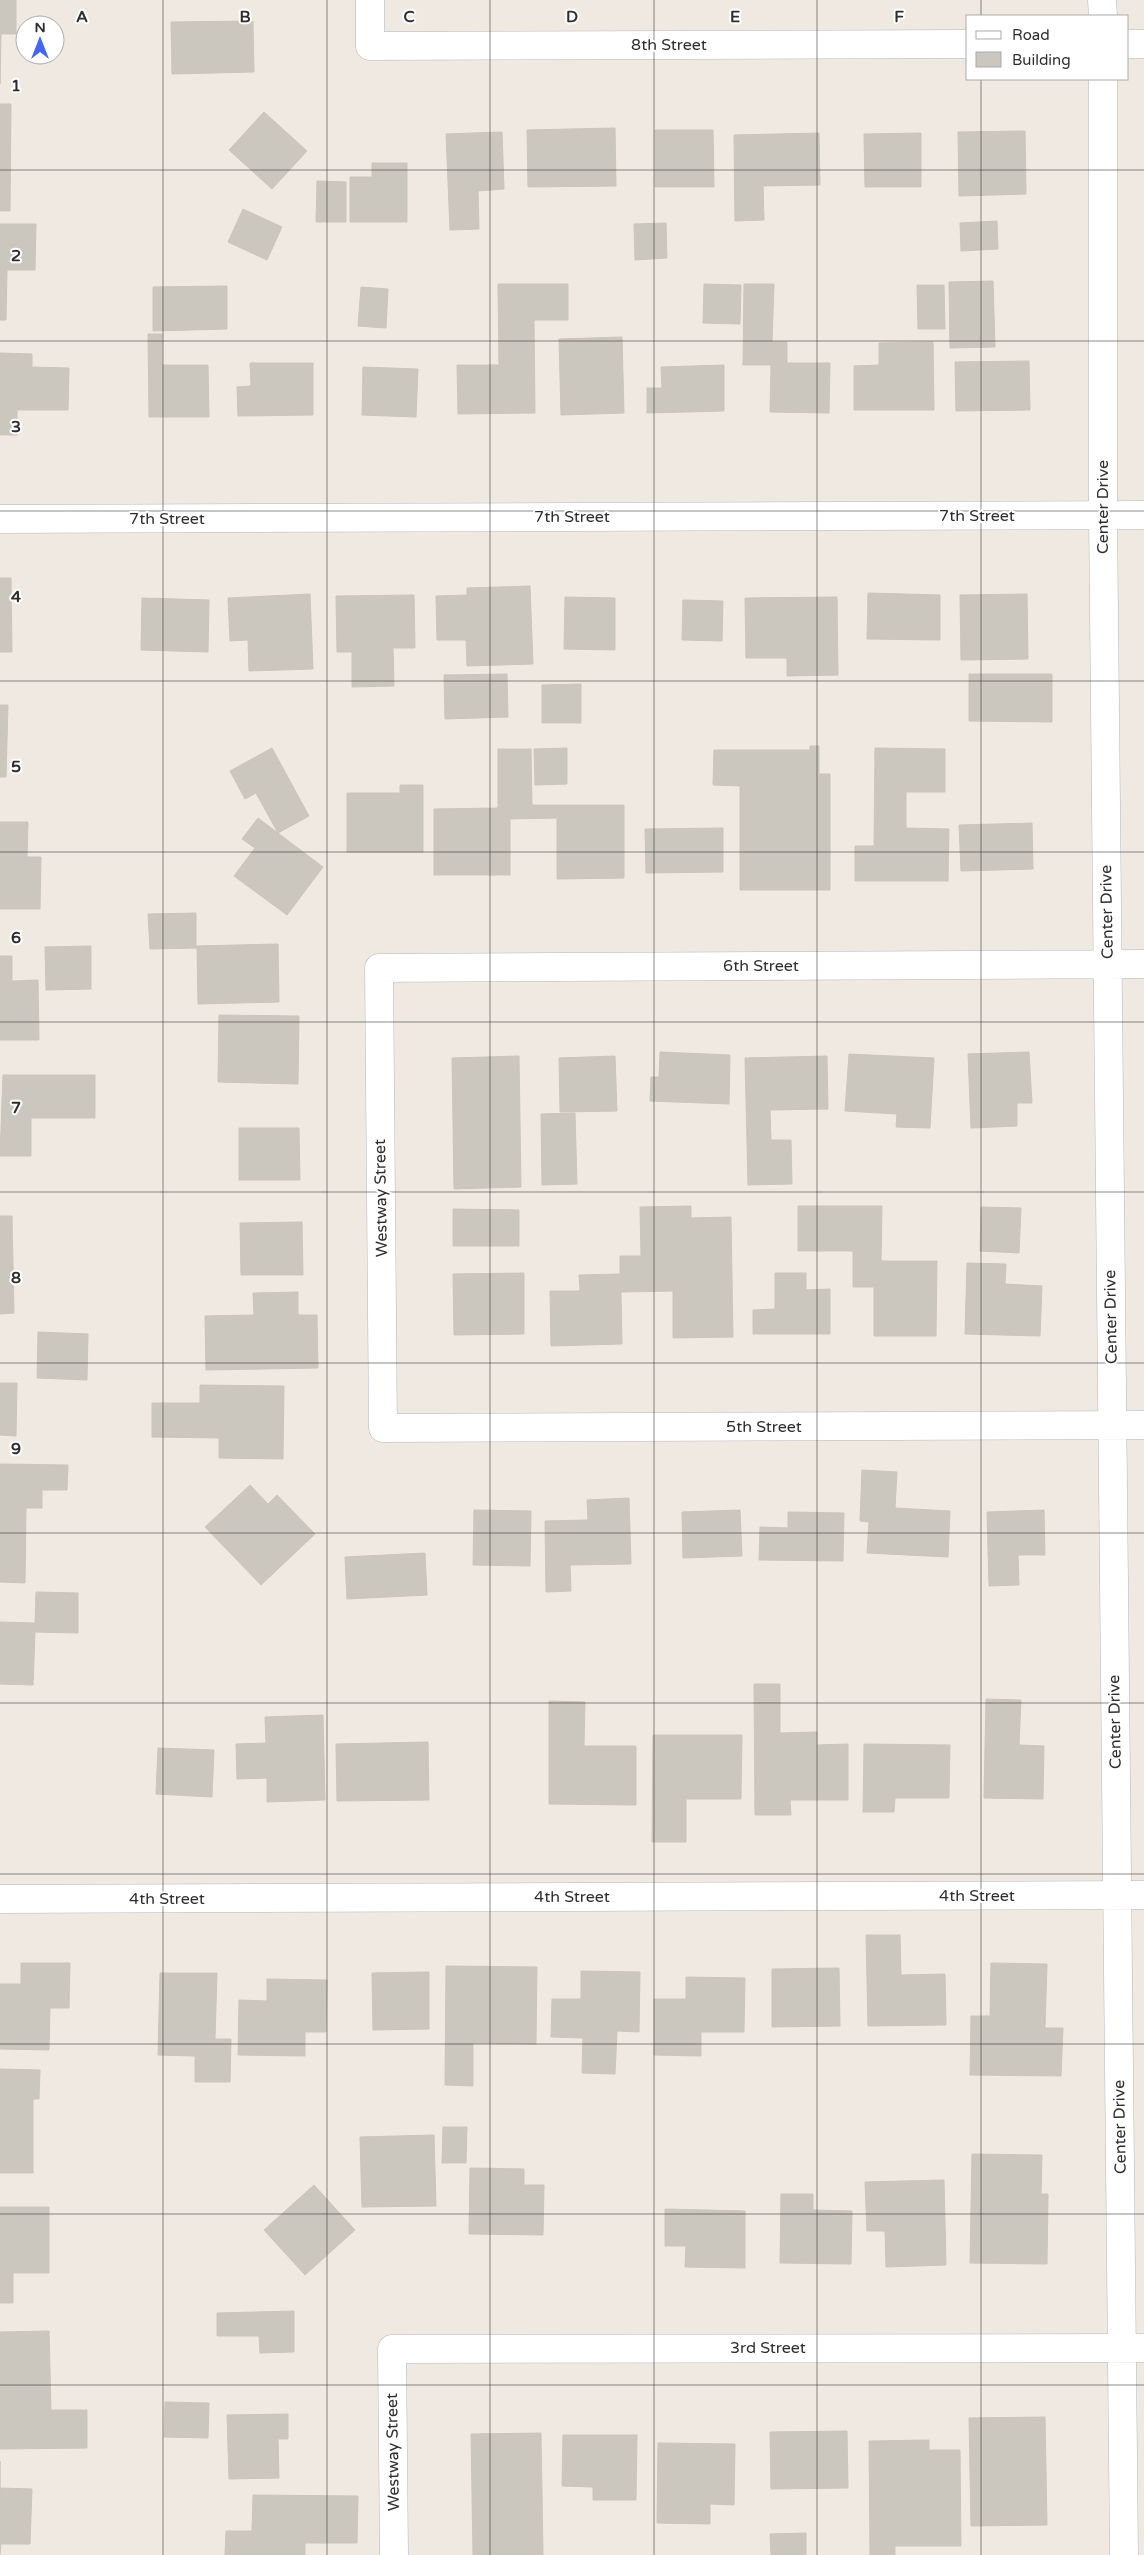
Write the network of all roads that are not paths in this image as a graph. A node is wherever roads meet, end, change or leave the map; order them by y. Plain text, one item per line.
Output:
1 (370, 0) edge
2 (1102, 0) edge
3 (1103, 15) edge
4 (966, 44) edge
5 (1129, 44) edge
6 (1144, 44) edge
7 (1103, 80) edge
8 (1144, 515) edge
9 (1103, 516) junction
10 (0, 519) edge
11 (1107, 964) junction
12 (1144, 964) edge
13 (379, 968) joint
14 (1112, 1426) junction
15 (1144, 1426) edge
16 (383, 1428) joint
17 (1117, 1895) junction
18 (1144, 1895) edge
19 (0, 1899) edge
20 (1133, 2348) edge
21 (392, 2349) joint
22 (394, 2555) edge
23 (1124, 2555) edge

1 - 4 street, 8th Street
2 - 3 street
5 - 6 street
7 - 9 street, Center Drive
8 - 9 street, 7th Street
9 - 10 street, 7th Street
9 - 11 street, Center Drive
11 - 12 street, 6th Street
11 - 13 street, 6th Street
11 - 14 street, Center Drive
13 - 16 street, Westway Street
14 - 15 street, 5th Street
14 - 16 street, 5th Street
14 - 17 street, Center Drive
17 - 18 street, 4th Street
17 - 19 street, 4th Street
17 - 20 street, Center Drive
20 - 21 street, 3rd Street
20 - 23 street, Center Drive
21 - 22 street, Westway Street

